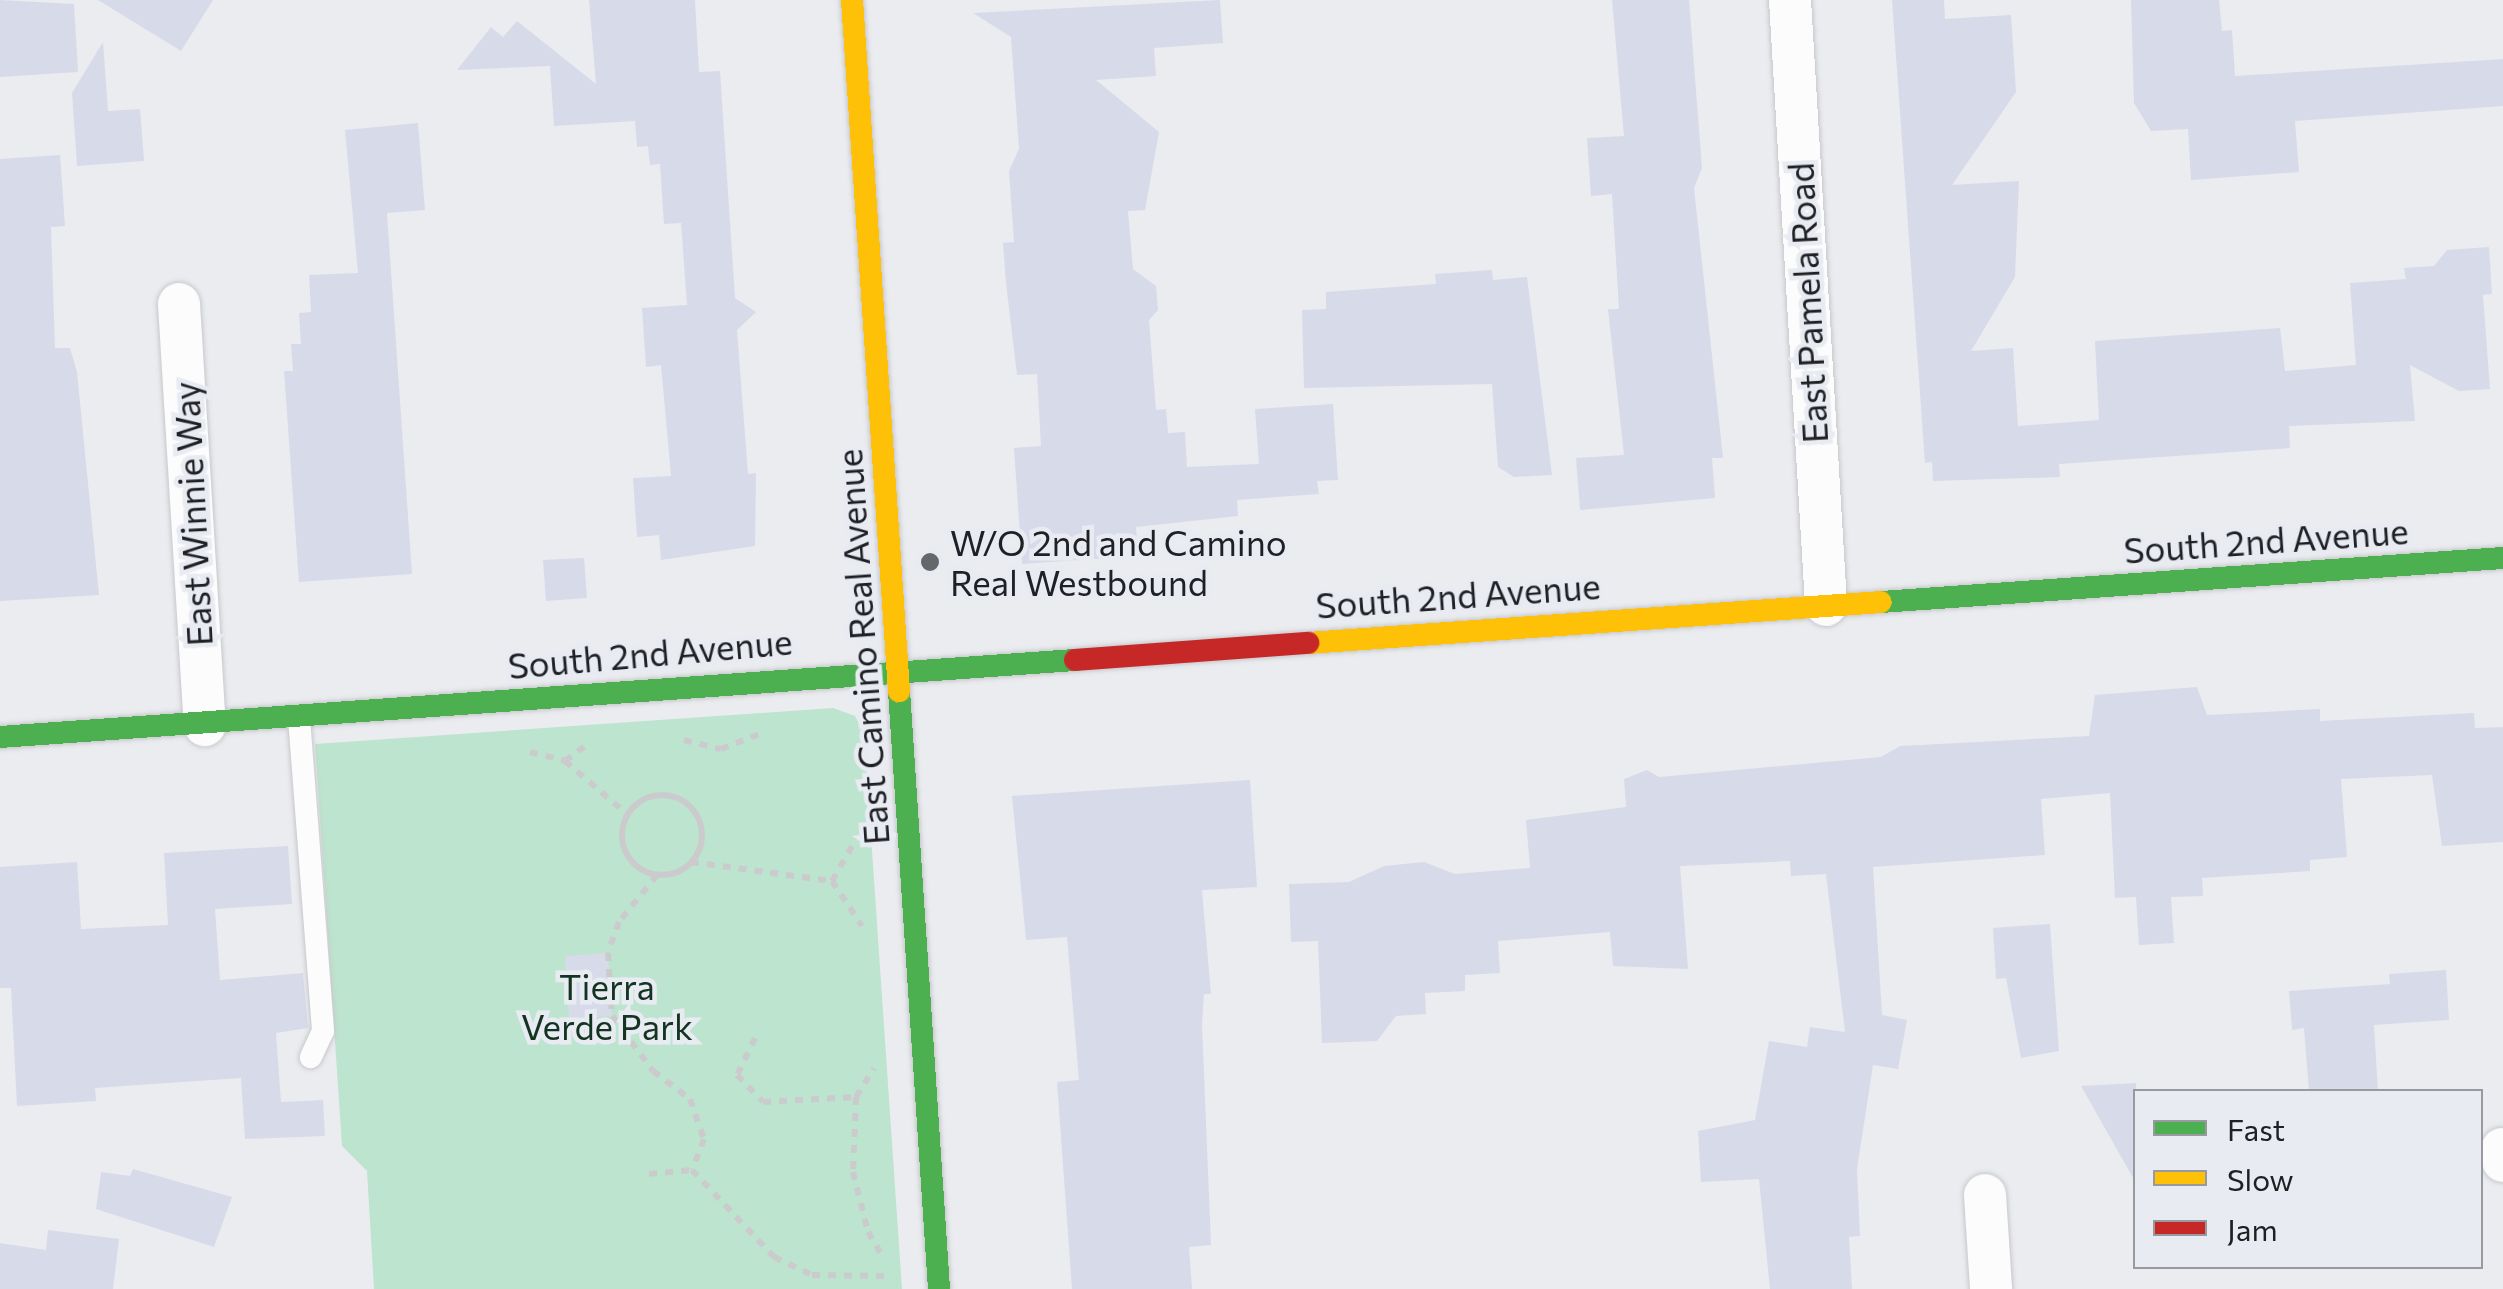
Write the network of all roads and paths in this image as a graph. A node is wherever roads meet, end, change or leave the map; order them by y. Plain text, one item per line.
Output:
1 (852, 0) edge
2 (1790, 0) edge
3 (180, 304) dead end
4 (2503, 558) edge
5 (1826, 606) junction
6 (899, 668) junction
7 (299, 718) junction
8 (205, 725) junction
9 (0, 737) edge
10 (518, 750) dead end
11 (628, 815) junction
12 (692, 862) junction
13 (656, 875) junction
14 (872, 943) dead end
15 (754, 1038) dead end
16 (881, 1055) dead end
17 (311, 1057) dead end
18 (856, 1097) junction
19 (2502, 1149) edge
20 (2503, 1161) edge
21 (692, 1170) junction
22 (649, 1174) dead end
23 (1985, 1194) dead end
24 (940, 1289) edge
25 (1991, 1289) edge

1 - 6 street, East Camino Real Avenue
2 - 5 street, East Pamela Road
3 - 8 street, East Winnie Way
4 - 5 street, South 2nd Avenue
5 - 6 street, South 2nd Avenue
6 - 7 street, South 2nd Avenue
6 - 24 street, East Camino Real Avenue
7 - 8 street, South 2nd Avenue
7 - 17 lane
8 - 9 street, South 2nd Avenue
10 - 11 path
11 - 12 path
11 - 13 path
12 - 13 path
12 - 14 path
13 - 21 path
15 - 18 path
16 - 18 path
18 - 21 path
19 - 20 street
21 - 22 path
23 - 25 street

